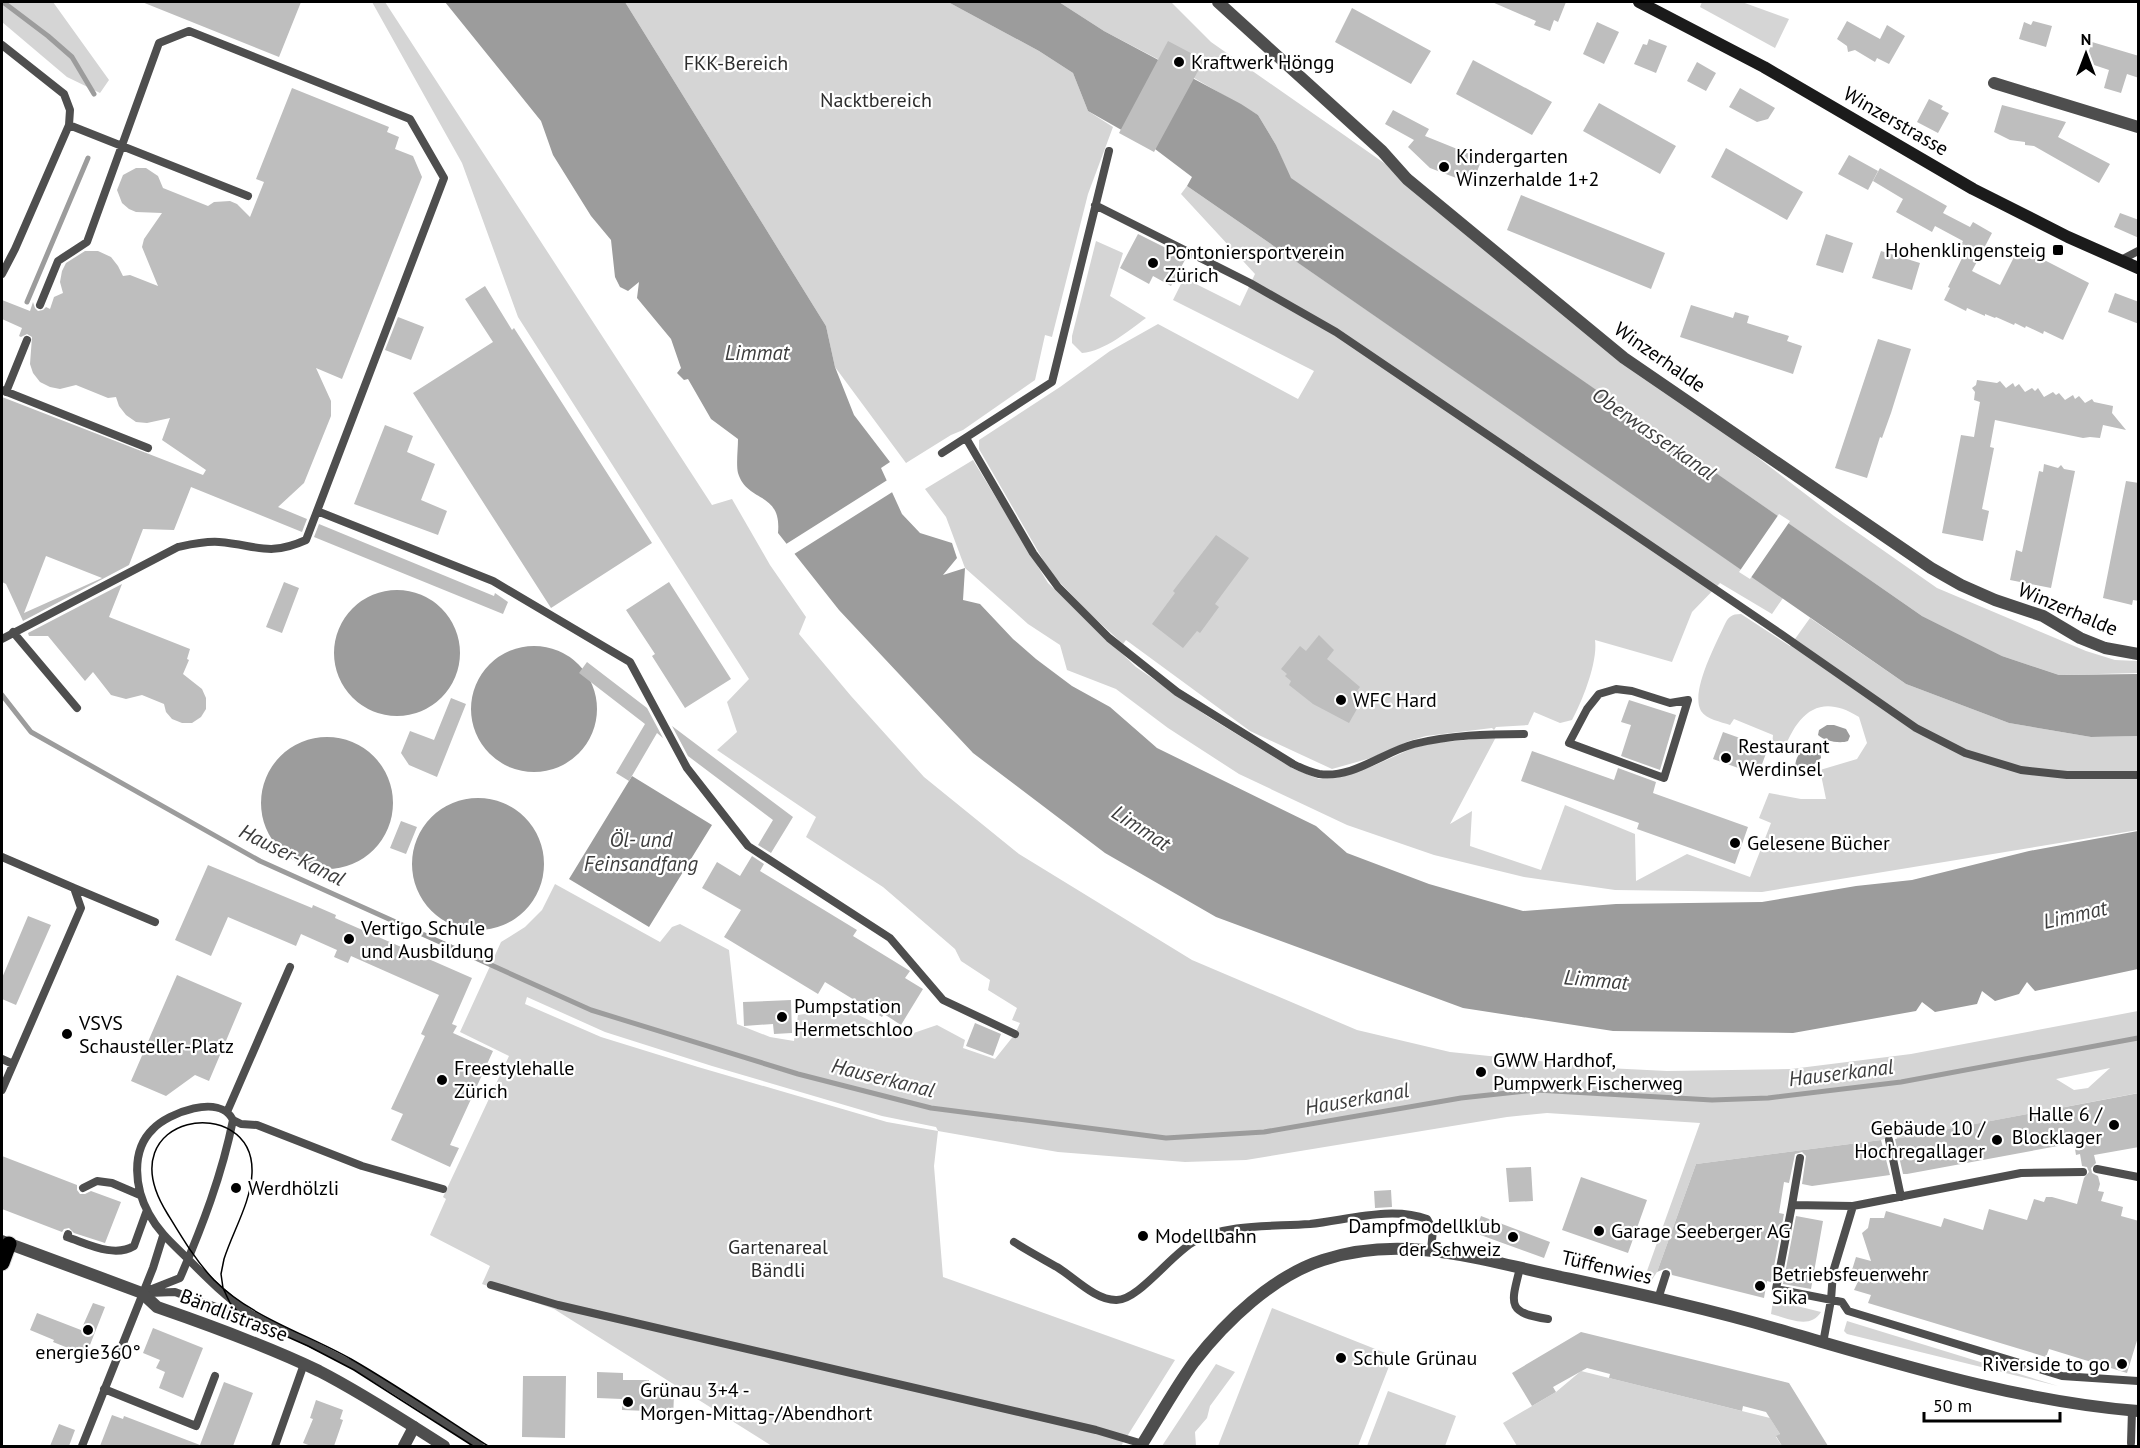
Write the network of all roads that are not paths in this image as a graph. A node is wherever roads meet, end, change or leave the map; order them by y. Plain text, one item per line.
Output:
1 (1218, 2) edge
2 (1639, 2) edge
3 (2, 45) edge
4 (1994, 83) dead end
5 (69, 125) junction
6 (2139, 127) edge
7 (122, 146) junction
8 (1108, 151) dead end
9 (248, 196) dead end
10 (1095, 205) junction
11 (2139, 251) edge
12 (2121, 260) junction
13 (2139, 268) edge
14 (2, 274) edge
15 (40, 305) dead end
16 (27, 340) dead end
17 (4, 391) edge
18 (966, 438) junction
19 (148, 448) dead end
20 (942, 453) dead end
21 (317, 511) junction
22 (13, 632) junction
23 (2, 639) edge
24 (2139, 654) edge
25 (77, 708) dead end
26 (1524, 734) dead end
27 (1569, 743) joint
28 (2139, 775) edge
29 (2, 857) edge
30 (74, 888) junction
31 (155, 922) dead end
32 (290, 967) dead end
33 (1015, 1034) dead end
34 (2, 1059) edge
35 (13, 1064) junction
36 (2, 1090) edge
37 (227, 1112) junction
38 (233, 1120) junction
39 (1889, 1140) dead end
40 (1800, 1158) dead end
41 (2097, 1169) dead end
42 (2083, 1172) dead end
43 (2139, 1177) edge
44 (83, 1188) dead end
45 (443, 1189) dead end
46 (140, 1195) junction
47 (1901, 1197) junction
48 (1792, 1205) junction
49 (1853, 1206) junction
50 (147, 1210) junction
51 (68, 1234) dead end
52 (163, 1236) junction
53 (5, 1242) edge
54 (1014, 1242) dead end
55 (1431, 1250) junction
56 (188, 1259) junction
57 (2, 1263) edge
58 (1520, 1268) junction
59 (1666, 1274) dead end
60 (491, 1285) dead end
61 (1766, 1287) dead end
62 (1776, 1289) junction
63 (142, 1293) junction
64 (1658, 1299) junction
65 (1831, 1300) junction
66 (250, 1314) junction
67 (1548, 1319) dead end
68 (1823, 1343) junction
69 (304, 1364) junction
70 (214, 1376) dead end
71 (2139, 1381) edge
72 (104, 1389) junction
73 (2135, 1410) edge
74 (414, 1427) junction
75 (2131, 1443) dead end
76 (1142, 1445) edge
77 (82, 1446) edge
78 (275, 1446) edge
79 (404, 1446) edge
80 (444, 1446) edge
81 (480, 1446) edge

1 - 24 street, Winzerhalde
2 - 12 main road, Winzerstrasse
3 - 5 lane
4 - 6 street
5 - 7 lane
5 - 14 lane
7 - 9 lane
7 - 15 lane
7 - 21 lane
8 - 10 lane
10 - 18 lane
10 - 28 lane
11 - 12 lane
12 - 13 main road, Winzerstrasse
16 - 17 lane
17 - 19 lane
18 - 20 lane
18 - 26 lane
21 - 22 lane
21 - 33 lane
22 - 23 lane
22 - 25 lane
27 - 27 lane
29 - 30 lane
30 - 31 lane
30 - 35 lane
32 - 37 lane
34 - 35 lane
35 - 36 lane
37 - 38 lane
37 - 46 lane
38 - 45 lane
38 - 56 lane
39 - 47 lane
40 - 48 lane
41 - 43 lane
42 - 47 lane
44 - 46 lane
46 - 50 lane
47 - 49 lane
48 - 49 lane
48 - 62 lane
49 - 65 lane
50 - 51 lane
50 - 52 lane
52 - 56 lane
52 - 63 lane
53 - 57 main road
53 - 63 street, Bändlistrasse
54 - 55 lane
55 - 58 street, Tüffenwies
55 - 76 street, Tüffenwies
56 - 63 lane
56 - 66 lane
58 - 64 street, Tüffenwies
58 - 67 lane
59 - 64 lane
60 - 76 lane
61 - 62 lane
62 - 65 lane
63 - 66 lane
63 - 69 street, Bändlistrasse
63 - 72 lane
64 - 68 street, Tüffenwies
65 - 68 lane
65 - 71 lane
66 - 81 lane
68 - 73 street, Tüffenwies
69 - 74 street, Bändlistrasse
69 - 78 lane
70 - 72 lane
72 - 77 lane
73 - 75 lane
74 - 79 street
74 - 80 street, Bändlistrasse

